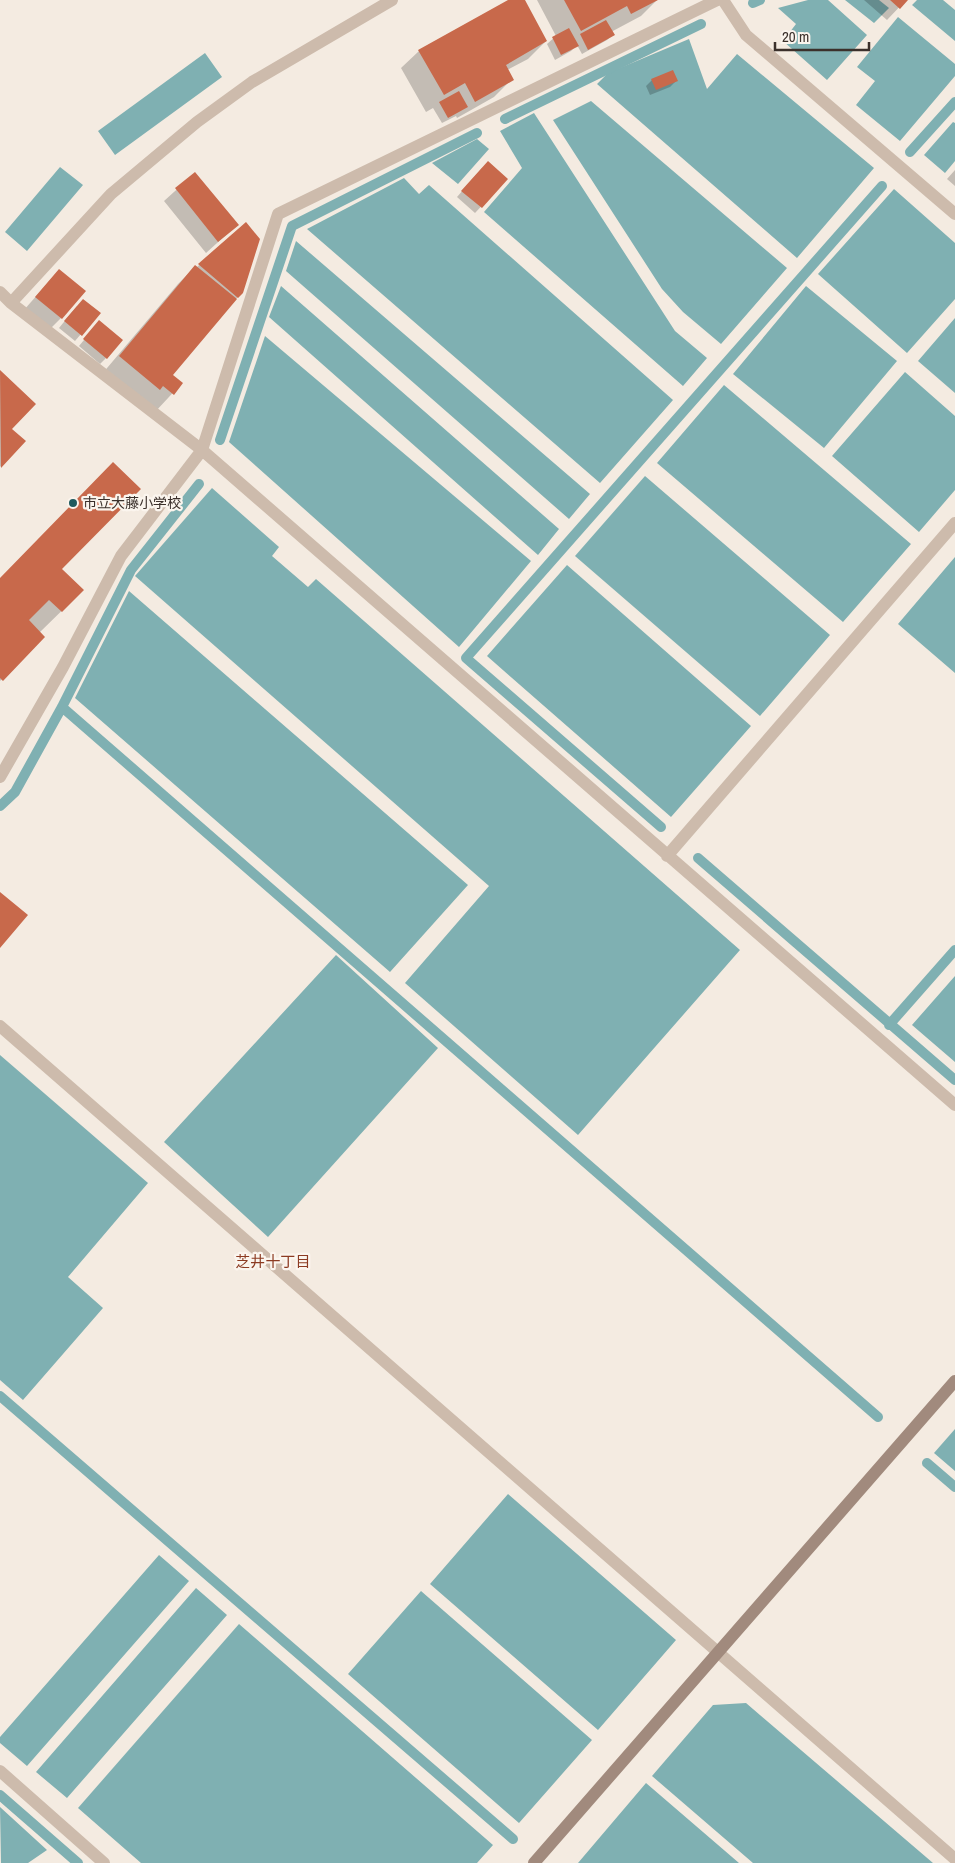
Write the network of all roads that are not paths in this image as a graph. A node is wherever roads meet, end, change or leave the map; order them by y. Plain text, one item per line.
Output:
1 (392, 0) edge
2 (717, 0) edge
3 (722, 0) edge
4 (955, 214) edge
5 (0, 292) edge
6 (11, 303) junction
7 (202, 450) junction
8 (955, 523) edge
9 (0, 777) edge
10 (667, 856) junction
11 (0, 1026) edge
12 (955, 1105) edge
13 (955, 1381) edge
14 (718, 1652) junction
15 (0, 1771) edge
16 (955, 1859) edge
17 (104, 1863) edge
18 (534, 1863) edge

1 - 6 street
2 - 7 street
3 - 4 street
5 - 6 street
6 - 7 street
7 - 9 street
7 - 10 street
8 - 10 street
10 - 12 street
11 - 14 street
13 - 14 street
14 - 16 street
14 - 18 street
15 - 17 street

